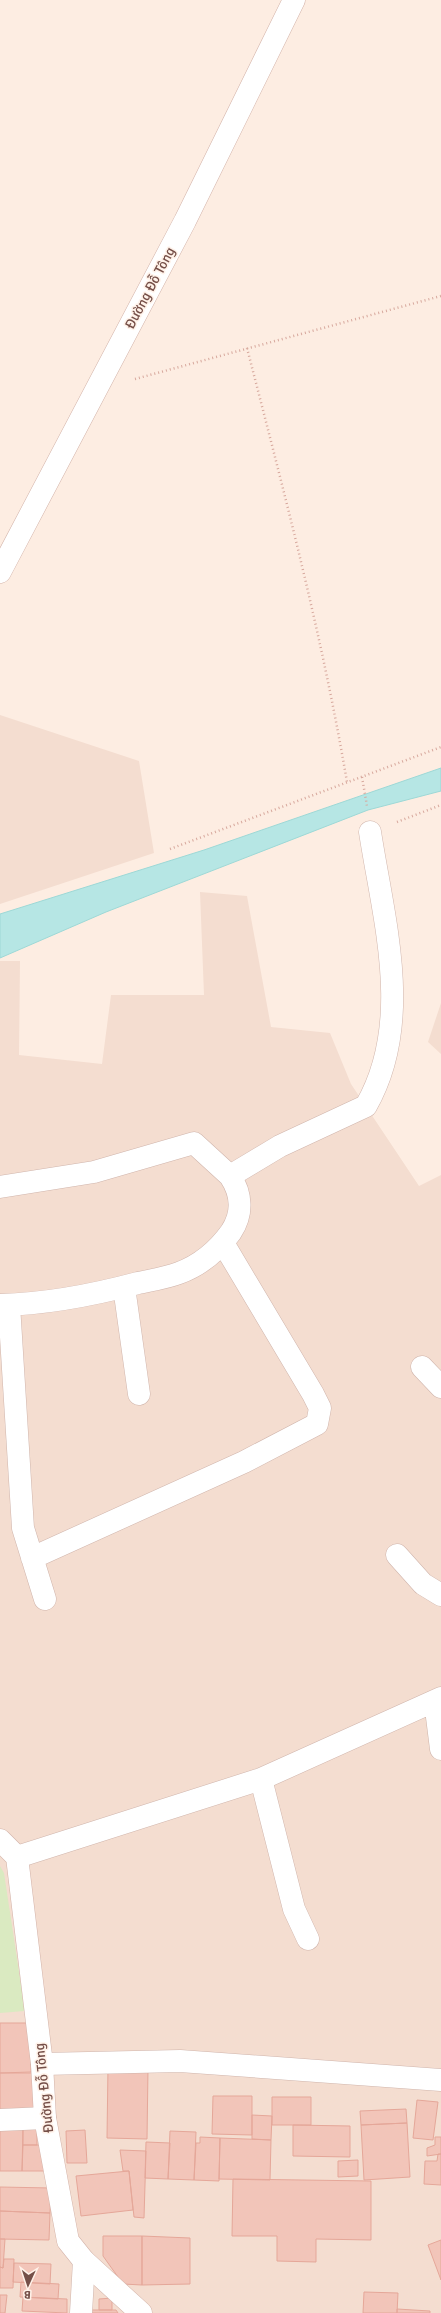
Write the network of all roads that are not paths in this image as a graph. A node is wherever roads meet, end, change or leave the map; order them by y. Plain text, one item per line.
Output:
1 (294, 0) edge
2 (0, 572) edge
3 (370, 832) road end
4 (230, 1176) junction
5 (0, 1187) edge
6 (223, 1243) junction
7 (124, 1287) junction
8 (5, 1305) edge
9 (422, 1367) dead end
10 (441, 1387) edge
11 (139, 1394) dead end
12 (398, 1555) dead end
13 (32, 1558) junction
14 (441, 1595) edge
15 (45, 1599) dead end
16 (438, 1699) edge
17 (441, 1749) edge
18 (261, 1779) junction
19 (0, 1840) edge
20 (18, 1857) junction
21 (308, 1939) dead end
22 (42, 2064) junction
23 (441, 2080) edge
24 (45, 2118) junction
25 (0, 2120) edge
26 (84, 2262) junction
27 (81, 2313) edge
28 (141, 2313) edge

1 - 2 street, Đường Đỗ Tông
3 - 4 street
4 - 5 street
4 - 6 street
6 - 7 street
6 - 13 street
7 - 8 street
7 - 11 street
8 - 13 street
9 - 10 street
12 - 14 street
13 - 15 street
16 - 17 street
16 - 18 street
18 - 20 street
18 - 21 street
19 - 20 street
20 - 22 street, Đường Đỗ Tông
22 - 23 street
22 - 24 street, Đường Đỗ Tông
24 - 25 street
24 - 26 street, Đường Đỗ Tông
26 - 27 street
26 - 28 street, Đường Đỗ Tông

